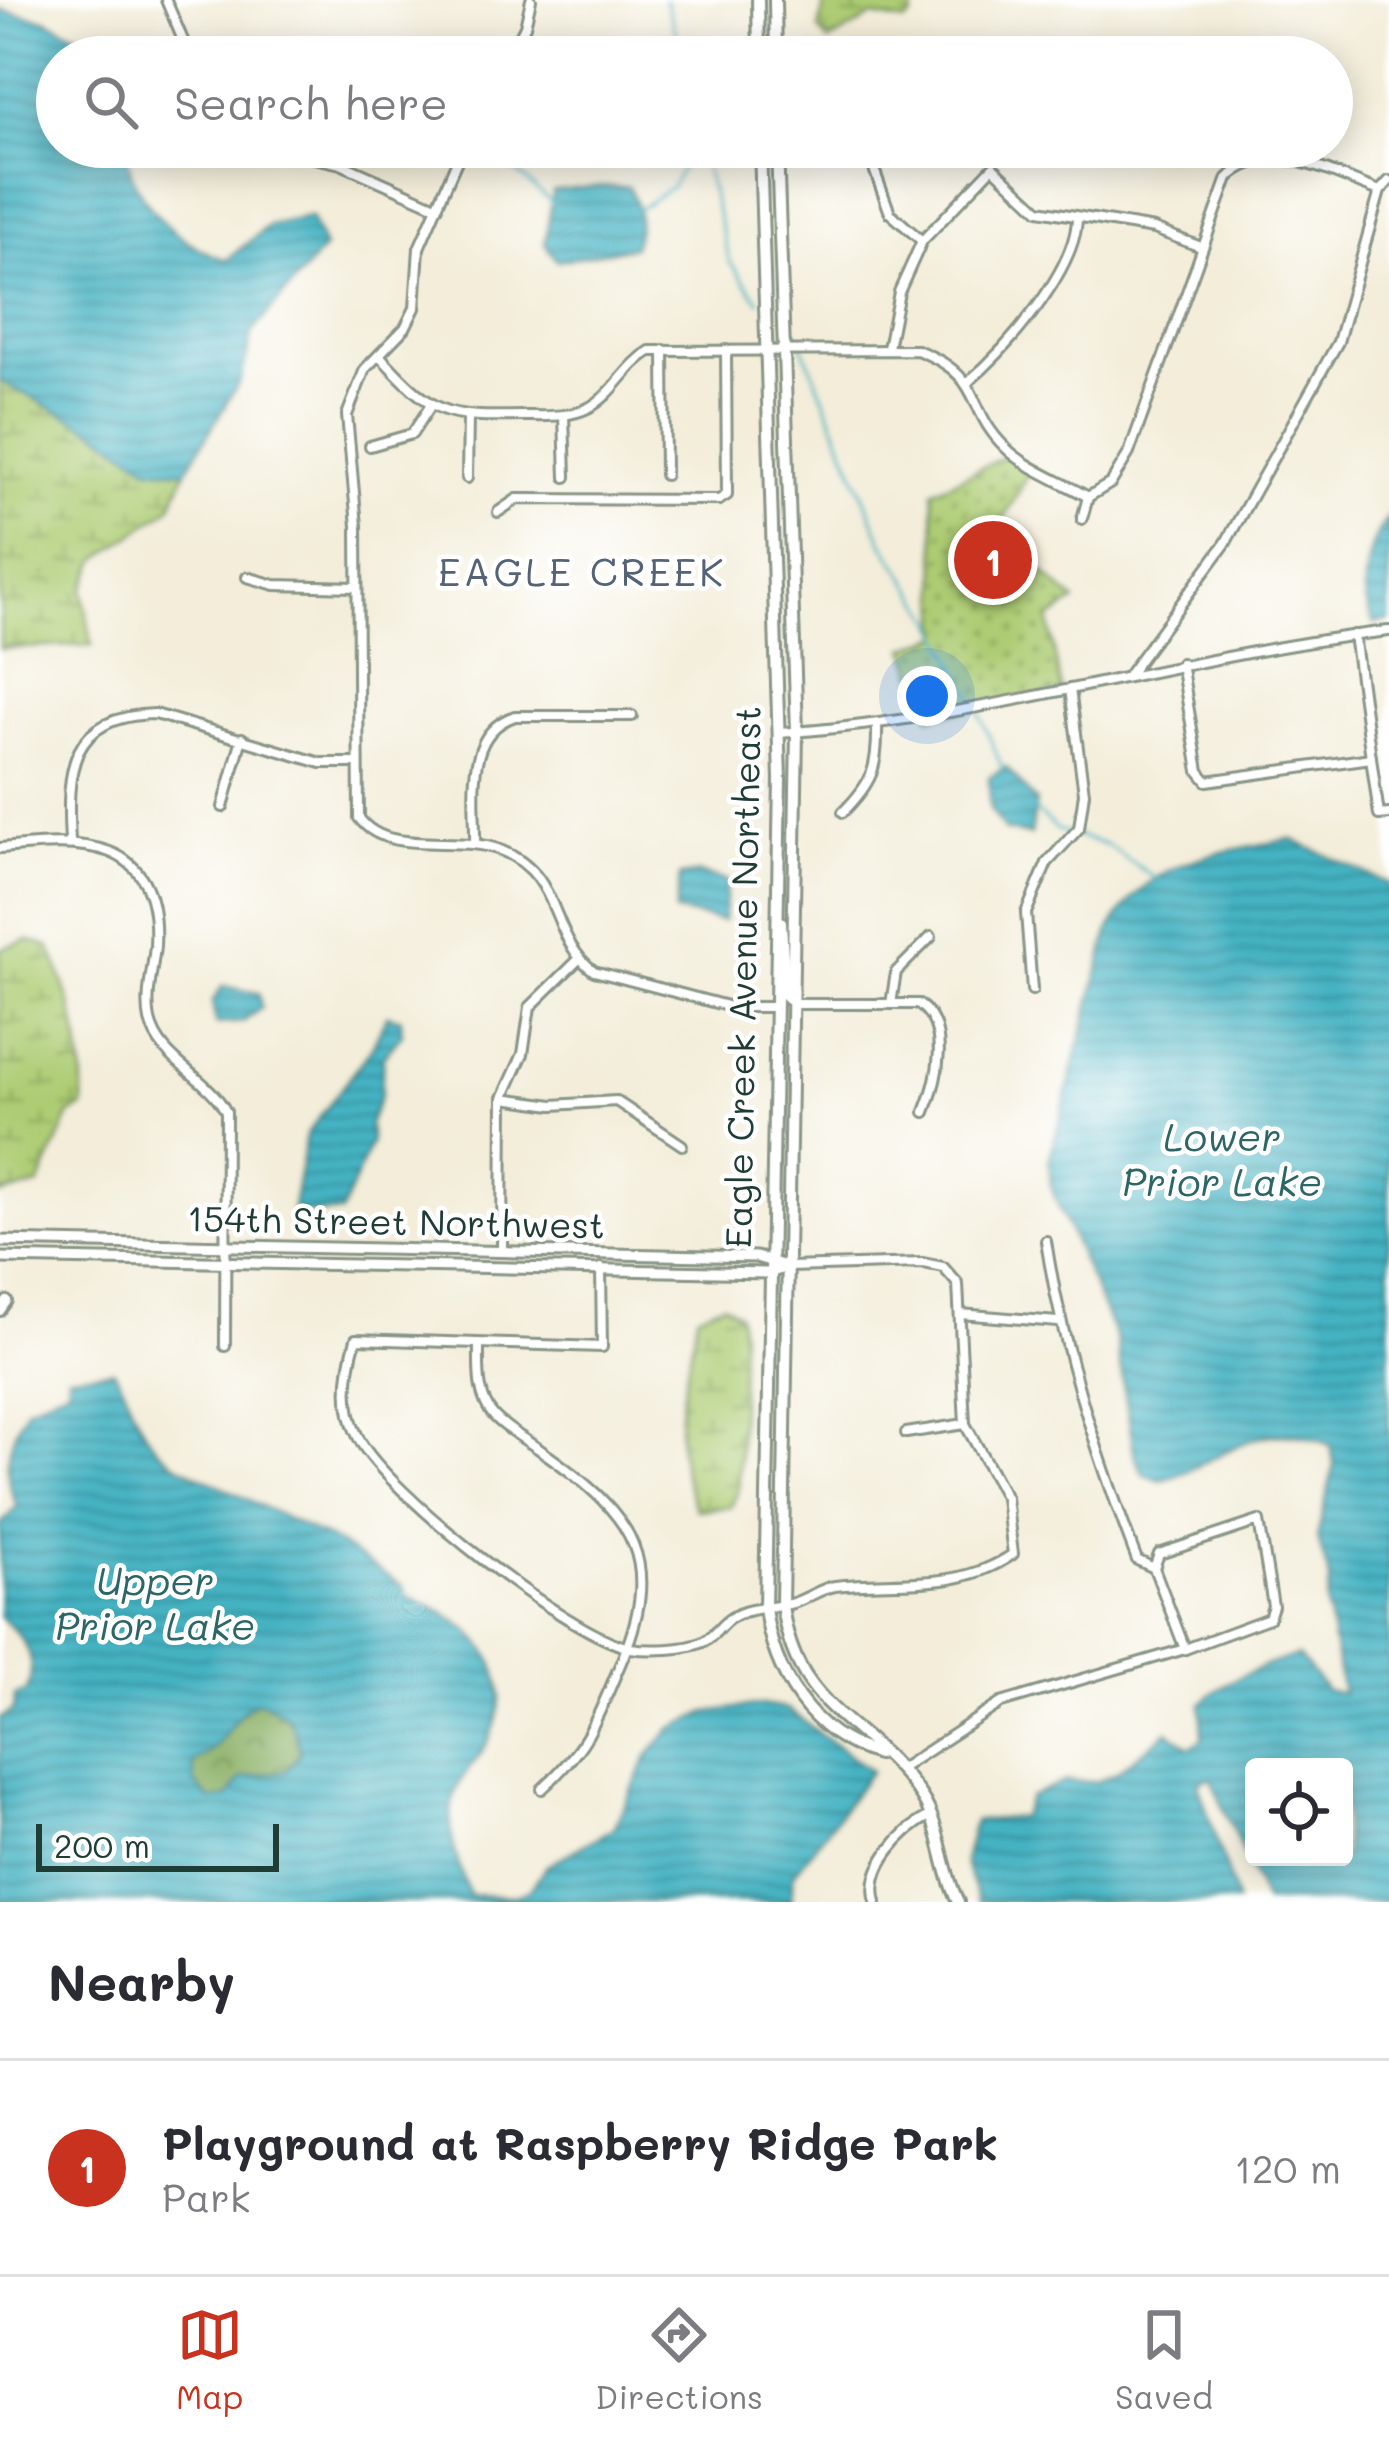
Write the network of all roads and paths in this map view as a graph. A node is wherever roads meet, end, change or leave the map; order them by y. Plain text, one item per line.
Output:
1 (166, 0) edge
2 (531, 0) edge
3 (758, 0) edge
4 (775, 0) edge
5 (181, 36) edge
6 (517, 36) edge
7 (758, 36) edge
8 (776, 36) edge
9 (350, 168) edge
10 (454, 168) edge
11 (761, 168) edge
12 (778, 168) edge
13 (874, 168) edge
14 (991, 168) edge
15 (995, 168) edge
16 (1239, 168) edge
17 (1313, 168) edge
18 (1389, 181) edge
19 (1380, 191) junction
20 (438, 207) junction
21 (1077, 219) junction
22 (922, 241) junction
23 (1201, 247) junction
24 (766, 348) junction
25 (888, 348) junction
26 (783, 349) junction
27 (664, 350) junction
28 (726, 350) junction
29 (379, 355) junction
30 (968, 382) junction
31 (430, 405) junction
32 (564, 415) junction
33 (468, 416) junction
34 (370, 446) dead end
35 (665, 475) dead end
36 (566, 477) dead end
37 (467, 478) dead end
38 (1088, 497) junction
39 (498, 512) dead end
40 (1082, 519) dead end
41 (247, 577) dead end
42 (357, 587) junction
43 (1389, 631) edge
44 (1354, 635) junction
45 (1181, 663) junction
46 (1128, 675) junction
47 (1070, 688) junction
48 (632, 716) dead end
49 (877, 724) junction
50 (797, 732) junction
51 (779, 733) junction
52 (242, 739) junction
53 (1371, 758) junction
54 (356, 764) junction
55 (224, 807) dead end
56 (843, 812) dead end
57 (1389, 814) edge
58 (70, 841) junction
59 (475, 843) junction
60 (0, 848) edge
61 (777, 907) junction
62 (932, 937) dead end
63 (578, 960) junction
64 (1031, 990) dead end
65 (794, 1004) junction
66 (891, 1004) junction
67 (774, 1007) junction
68 (503, 1098) junction
69 (925, 1112) dead end
70 (682, 1145) dead end
71 (1046, 1241) dead end
72 (0, 1244) edge
73 (227, 1245) junction
74 (502, 1250) junction
75 (0, 1258) edge
76 (768, 1258) junction
77 (227, 1259) junction
78 (601, 1267) junction
79 (789, 1267) junction
80 (768, 1273) junction
81 (7, 1301) dead end
82 (0, 1311) edge
83 (961, 1314) junction
84 (1058, 1322) junction
85 (224, 1346) dead end
86 (478, 1346) junction
87 (965, 1424) junction
88 (906, 1432) dead end
89 (1154, 1568) junction
90 (773, 1607) junction
91 (628, 1648) junction
92 (1185, 1649) junction
93 (899, 1770) junction
94 (542, 1790) dead end
95 (932, 1815) junction
96 (876, 1902) edge
97 (958, 1902) edge

1 - 5 street
2 - 6 street
3 - 7 main road
4 - 8 main road
9 - 20 street
10 - 20 street
11 - 24 main road, Eagle Creek Avenue Northeast
12 - 26 main road, Eagle Creek Avenue Northeast
13 - 22 street
14 - 22 street
15 - 21 street
16 - 23 street
17 - 19 street
18 - 19 street
19 - 46 street
20 - 29 street
21 - 23 street
21 - 30 street
22 - 25 street
23 - 38 street
24 - 26 street
24 - 28 street
24 - 51 main road, Eagle Creek Avenue Northeast
25 - 26 street
25 - 30 street
26 - 50 main road, Eagle Creek Avenue Northeast
27 - 28 street
27 - 32 street
27 - 35 street
28 - 39 street
29 - 31 street
29 - 42 street
30 - 38 street
31 - 33 street
31 - 34 street
32 - 33 street
32 - 36 street
33 - 37 street
38 - 40 street
41 - 42 street
42 - 54 street
43 - 44 street
44 - 45 street
44 - 53 street
45 - 46 street
45 - 53 street
46 - 47 street
47 - 49 street
47 - 64 street
48 - 59 street
49 - 50 street
49 - 56 street
50 - 51 street
50 - 65 main road, Eagle Creek Avenue Northeast
51 - 61 main road, Eagle Creek Avenue Northeast
52 - 54 street
52 - 55 street
52 - 58 street
53 - 57 street
54 - 59 street
58 - 60 street
58 - 73 street
59 - 63 street
61 - 65 main road
61 - 67 main road, Eagle Creek Avenue Northeast
62 - 66 street
63 - 67 street
63 - 68 street
65 - 66 street
65 - 79 main road, Eagle Creek Avenue Northeast
66 - 69 street
67 - 76 main road, Eagle Creek Avenue Northeast
68 - 70 street
68 - 74 street
71 - 84 street
72 - 73 street, 154th Street Northwest
73 - 74 street, 154th Street Northwest
73 - 77 street
74 - 76 street, 154th Street Northwest
75 - 77 street, 154th Street Northwest
76 - 79 street, 154th Street Northwest
76 - 80 main road, Eagle Creek Avenue Northeast
77 - 78 street, 154th Street Northwest
77 - 85 street
78 - 80 street, 154th Street Northwest
78 - 86 street
79 - 80 street, 154th Street Northwest
79 - 83 street, 154th Street Northwest
79 - 90 main road, Eagle Creek Avenue Northeast
80 - 90 main road, Eagle Creek Avenue Northeast
81 - 82 street
83 - 84 street
83 - 87 street
84 - 89 street
86 - 91 street
86 - 91 street
87 - 88 street
87 - 90 street
89 - 92 street
89 - 92 street
90 - 91 street
90 - 93 main road, Eagle Creek Avenue Northeast
91 - 94 street
92 - 93 street
93 - 95 main road, Eagle Creek Avenue Northeast
95 - 96 street
95 - 97 main road, Eagle Creek Avenue Northeast

